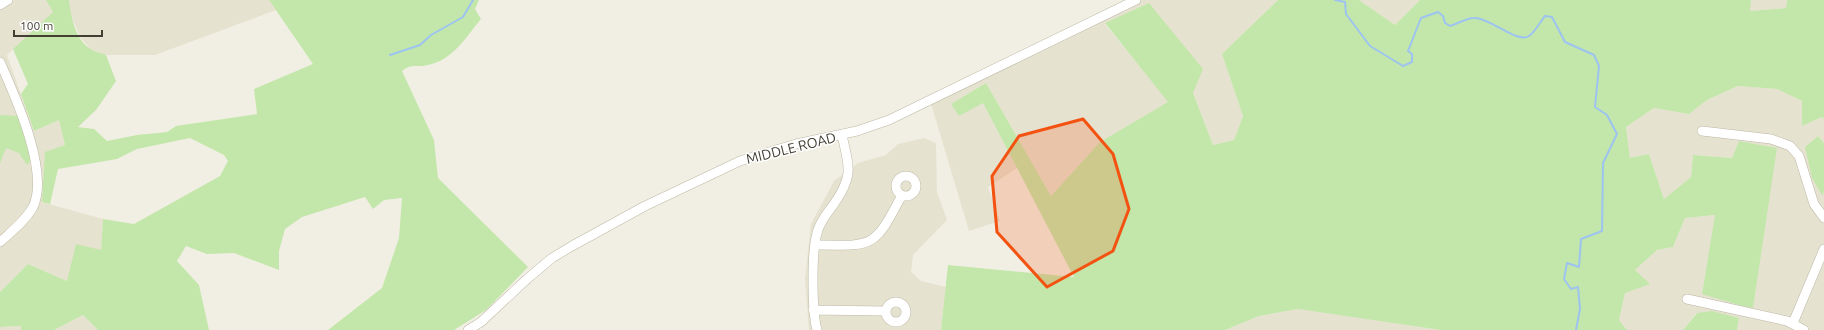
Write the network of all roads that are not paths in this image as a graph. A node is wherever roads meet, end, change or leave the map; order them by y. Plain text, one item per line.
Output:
1 (8, 0) edge
2 (1136, 0) edge
3 (0, 5) edge
4 (0, 62) edge
5 (1702, 131) dead end
6 (842, 135) junction
7 (902, 195) dead end
8 (1824, 218) edge
9 (0, 242) edge
10 (815, 245) junction
11 (1824, 249) edge
12 (1687, 299) dead end
13 (813, 310) junction
14 (886, 311) dead end
15 (1793, 323) junction
16 (468, 330) edge
17 (818, 330) edge
18 (1804, 330) edge

1 - 3 street
2 - 6 street, MIDDLE ROAD
4 - 9 street
5 - 8 street
6 - 10 street
6 - 16 street, MIDDLE ROAD
7 - 10 street
10 - 13 street
11 - 15 street
12 - 15 street
13 - 14 street
13 - 17 street
15 - 18 street

